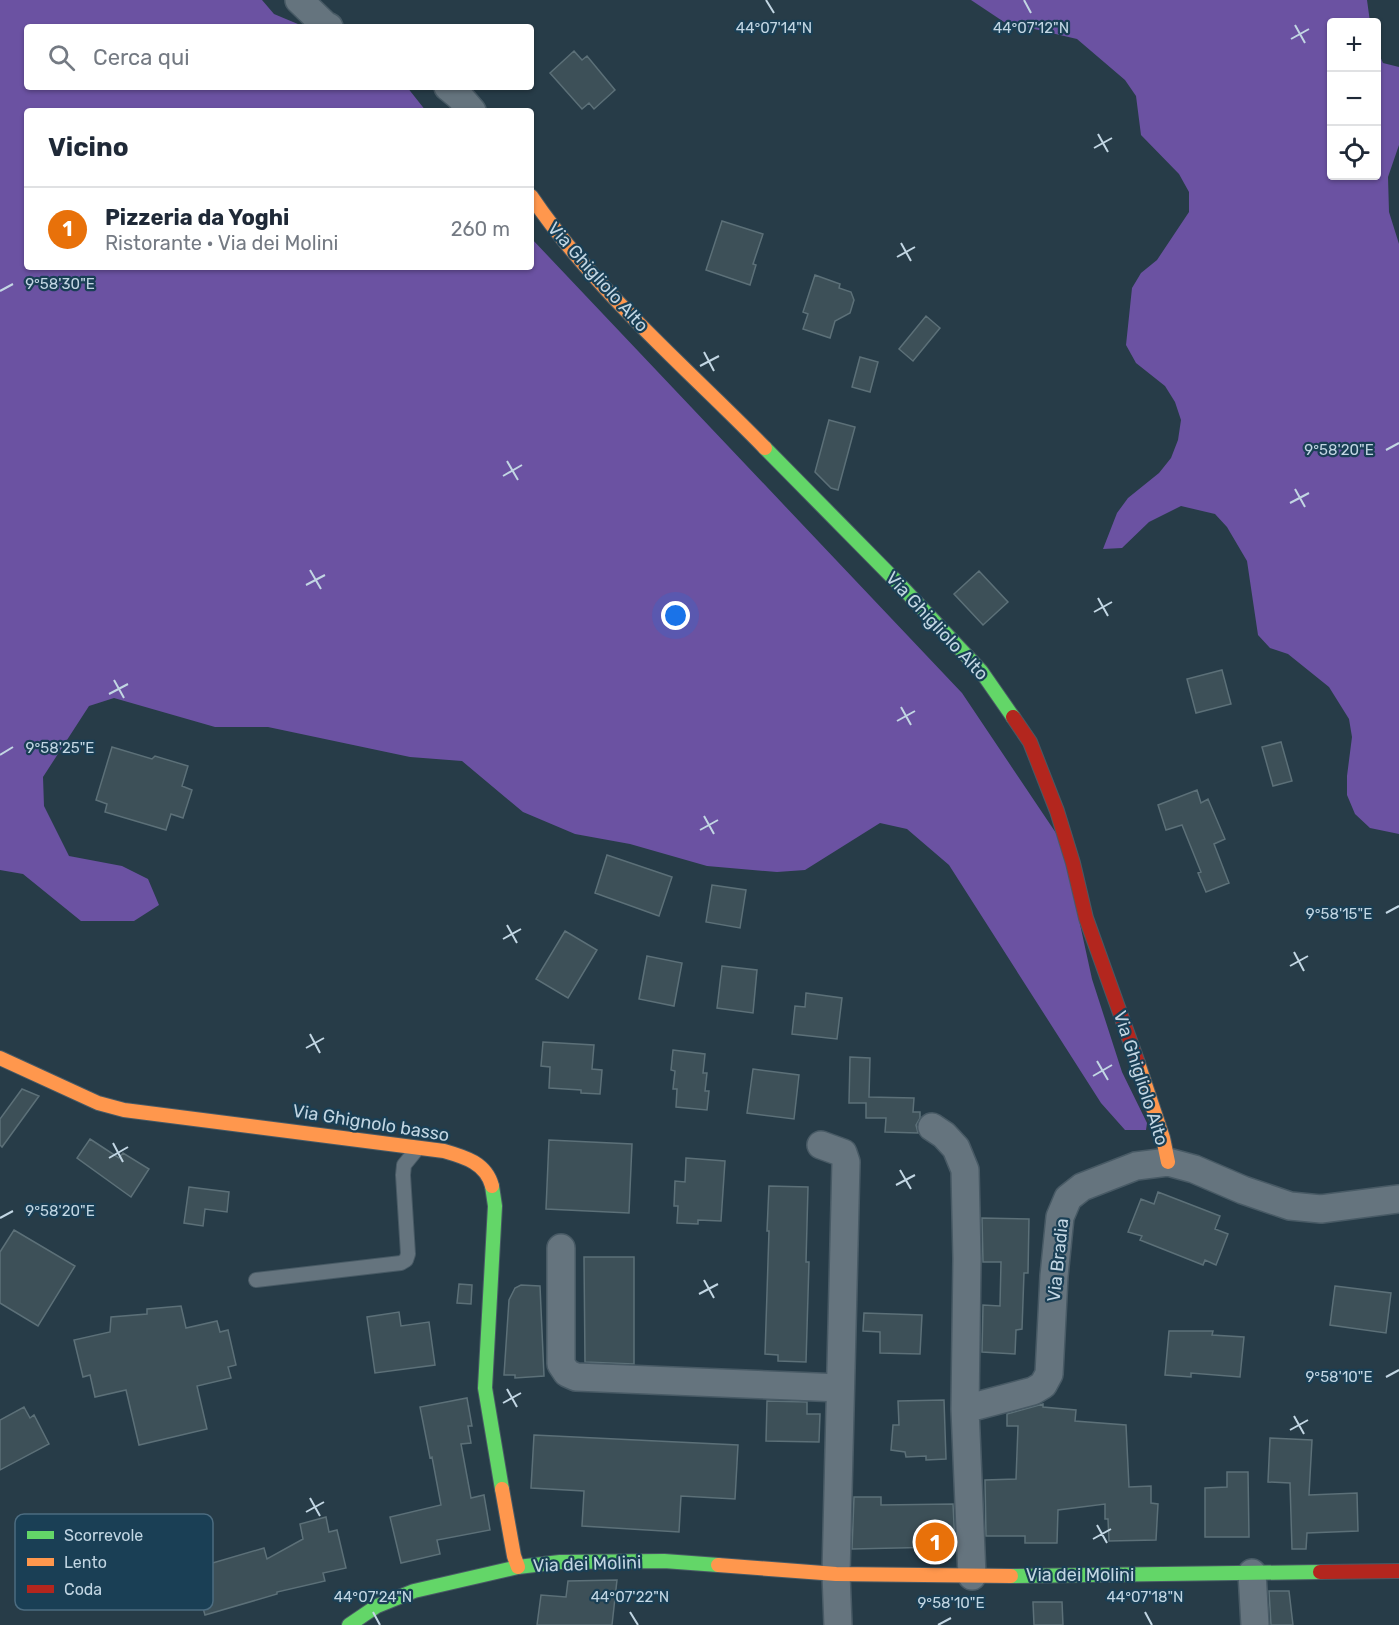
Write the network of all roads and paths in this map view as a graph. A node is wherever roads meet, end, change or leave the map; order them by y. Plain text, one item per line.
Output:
1 (298, 0) edge
2 (324, 24) edge
3 (452, 90) edge
4 (469, 108) edge
5 (534, 200) edge
6 (0, 1058) edge
7 (932, 1127) dead end
8 (821, 1145) dead end
9 (419, 1148) junction
10 (1168, 1162) junction
11 (1399, 1198) edge
12 (561, 1248) dead end
13 (256, 1280) dead end
14 (840, 1388) junction
15 (965, 1409) junction
16 (518, 1567) junction
17 (1399, 1571) edge
18 (836, 1574) junction
19 (1252, 1574) junction
20 (972, 1576) junction
21 (349, 1625) edge
22 (838, 1625) edge
23 (1255, 1625) edge

1 - 2 street
3 - 4 street
5 - 10 street, Via Ghigliolo Alto
6 - 9 street, Via Ghignolo basso
7 - 15 street
8 - 14 street
9 - 13 lane
9 - 16 street, Via Ghignolo basso
10 - 11 street, Via Bradia
10 - 15 street, Via Bradia
12 - 14 street
14 - 18 street
15 - 20 street
16 - 18 street, Via dei Molini
16 - 21 street, Via dei Molini
17 - 19 street, Via dei Molini
18 - 20 street, Via dei Molini
18 - 22 street
19 - 20 street, Via dei Molini
19 - 23 street

